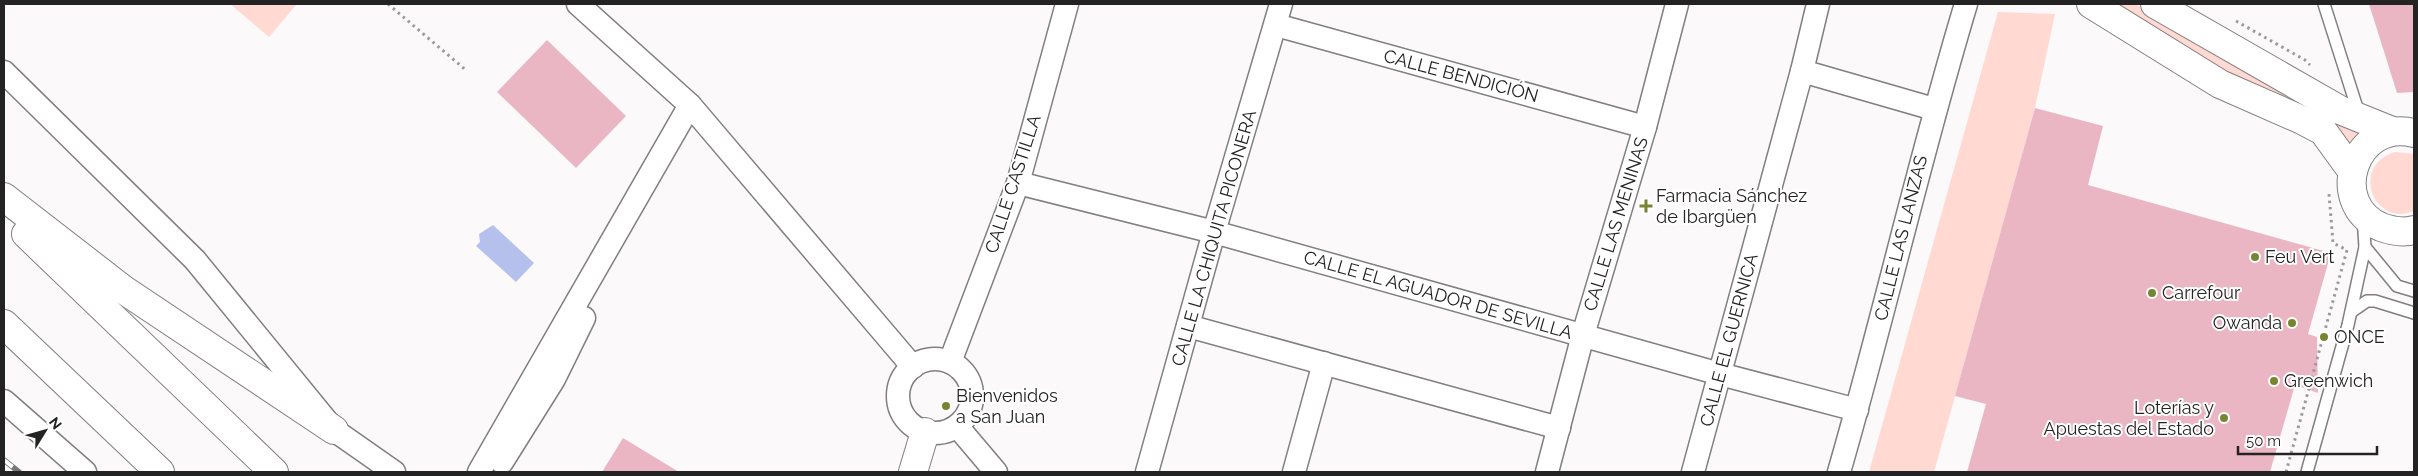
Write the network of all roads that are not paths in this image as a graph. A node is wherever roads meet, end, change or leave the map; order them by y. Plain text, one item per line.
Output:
1 (578, 4) edge
2 (1067, 4) edge
3 (1677, 4) edge
4 (1818, 4) edge
5 (1966, 4) edge
6 (2092, 4) edge
7 (2154, 4) edge
8 (2324, 4) edge
9 (1279, 14) edge
10 (1802, 71) junction
11 (4, 72) edge
12 (690, 105) junction
13 (1934, 109) junction
14 (2360, 118) junction
15 (1645, 127) junction
16 (2403, 132) edge
17 (2352, 171) junction
18 (1018, 183) junction
19 (4, 197) edge
20 (4, 212) edge
21 (2362, 213) junction
22 (622, 225) junction
23 (2414, 230) edge
24 (1214, 232) junction
25 (2365, 247) junction
26 (2414, 291) edge
27 (2351, 312) junction
28 (2414, 313) edge
29 (4, 324) edge
30 (1188, 326) junction
31 (1583, 335) junction
32 (950, 362) junction
33 (1324, 363) junction
34 (912, 367) junction
35 (1720, 374) junction
36 (4, 401) edge
37 (1857, 410) junction
38 (958, 426) junction
39 (1559, 428) junction
40 (334, 430) junction
41 (925, 432) junction
42 (85, 472) edge
43 (160, 472) edge
44 (274, 472) edge
45 (394, 472) edge
46 (479, 472) edge
47 (496, 472) edge
48 (914, 472) edge
49 (996, 472) edge
50 (1147, 472) edge
51 (1294, 472) edge
52 (1547, 472) edge
53 (1693, 472) edge
54 (1838, 472) edge
55 (2307, 472) edge

1 - 12 street
2 - 18 street, CALLE CASTILLA
3 - 15 street, CALLE LAS MENINAS
4 - 10 street, CALLE EL GUERNICA
5 - 13 street, CALLE LAS LANZAS
6 - 17 main road
7 - 14 main road
8 - 14 lane
9 - 15 street, CALLE BENDICIÓN
9 - 24 street, CALLE LA CHIQUITA PICONERA
10 - 13 street
10 - 35 street, CALLE EL GUERNICA
11 - 40 street
12 - 22 street
12 - 34 street
13 - 37 street, CALLE LAS LANZAS
14 - 16 main road
15 - 31 street, CALLE LAS MENINAS
16 - 17 main road
17 - 21 main road
18 - 24 street, CALLE EL AGUADOR DE SEVILLA
18 - 32 street, CALLE CASTILLA
19 - 40 main road
20 - 44 main road
21 - 23 main road
21 - 25 lane
22 - 46 street
22 - 47 street
24 - 30 street, CALLE LA CHIQUITA PICONERA
24 - 31 street, CALLE EL AGUADOR DE SEVILLA
25 - 26 lane
25 - 27 lane
27 - 28 lane
27 - 55 lane
29 - 43 main road
30 - 33 street
30 - 50 street, CALLE LA CHIQUITA PICONERA
31 - 35 street, CALLE EL AGUADOR DE SEVILLA
31 - 39 street, CALLE LAS MENINAS
32 - 34 street
32 - 38 street
33 - 39 street
33 - 51 street
34 - 41 street
35 - 37 street, CALLE EL AGUADOR DE SEVILLA
35 - 53 street, CALLE EL GUERNICA
36 - 42 street
37 - 54 street, CALLE LAS LANZAS
38 - 41 street
38 - 49 street
39 - 52 street, CALLE LAS MENINAS
40 - 45 street
41 - 48 main road

